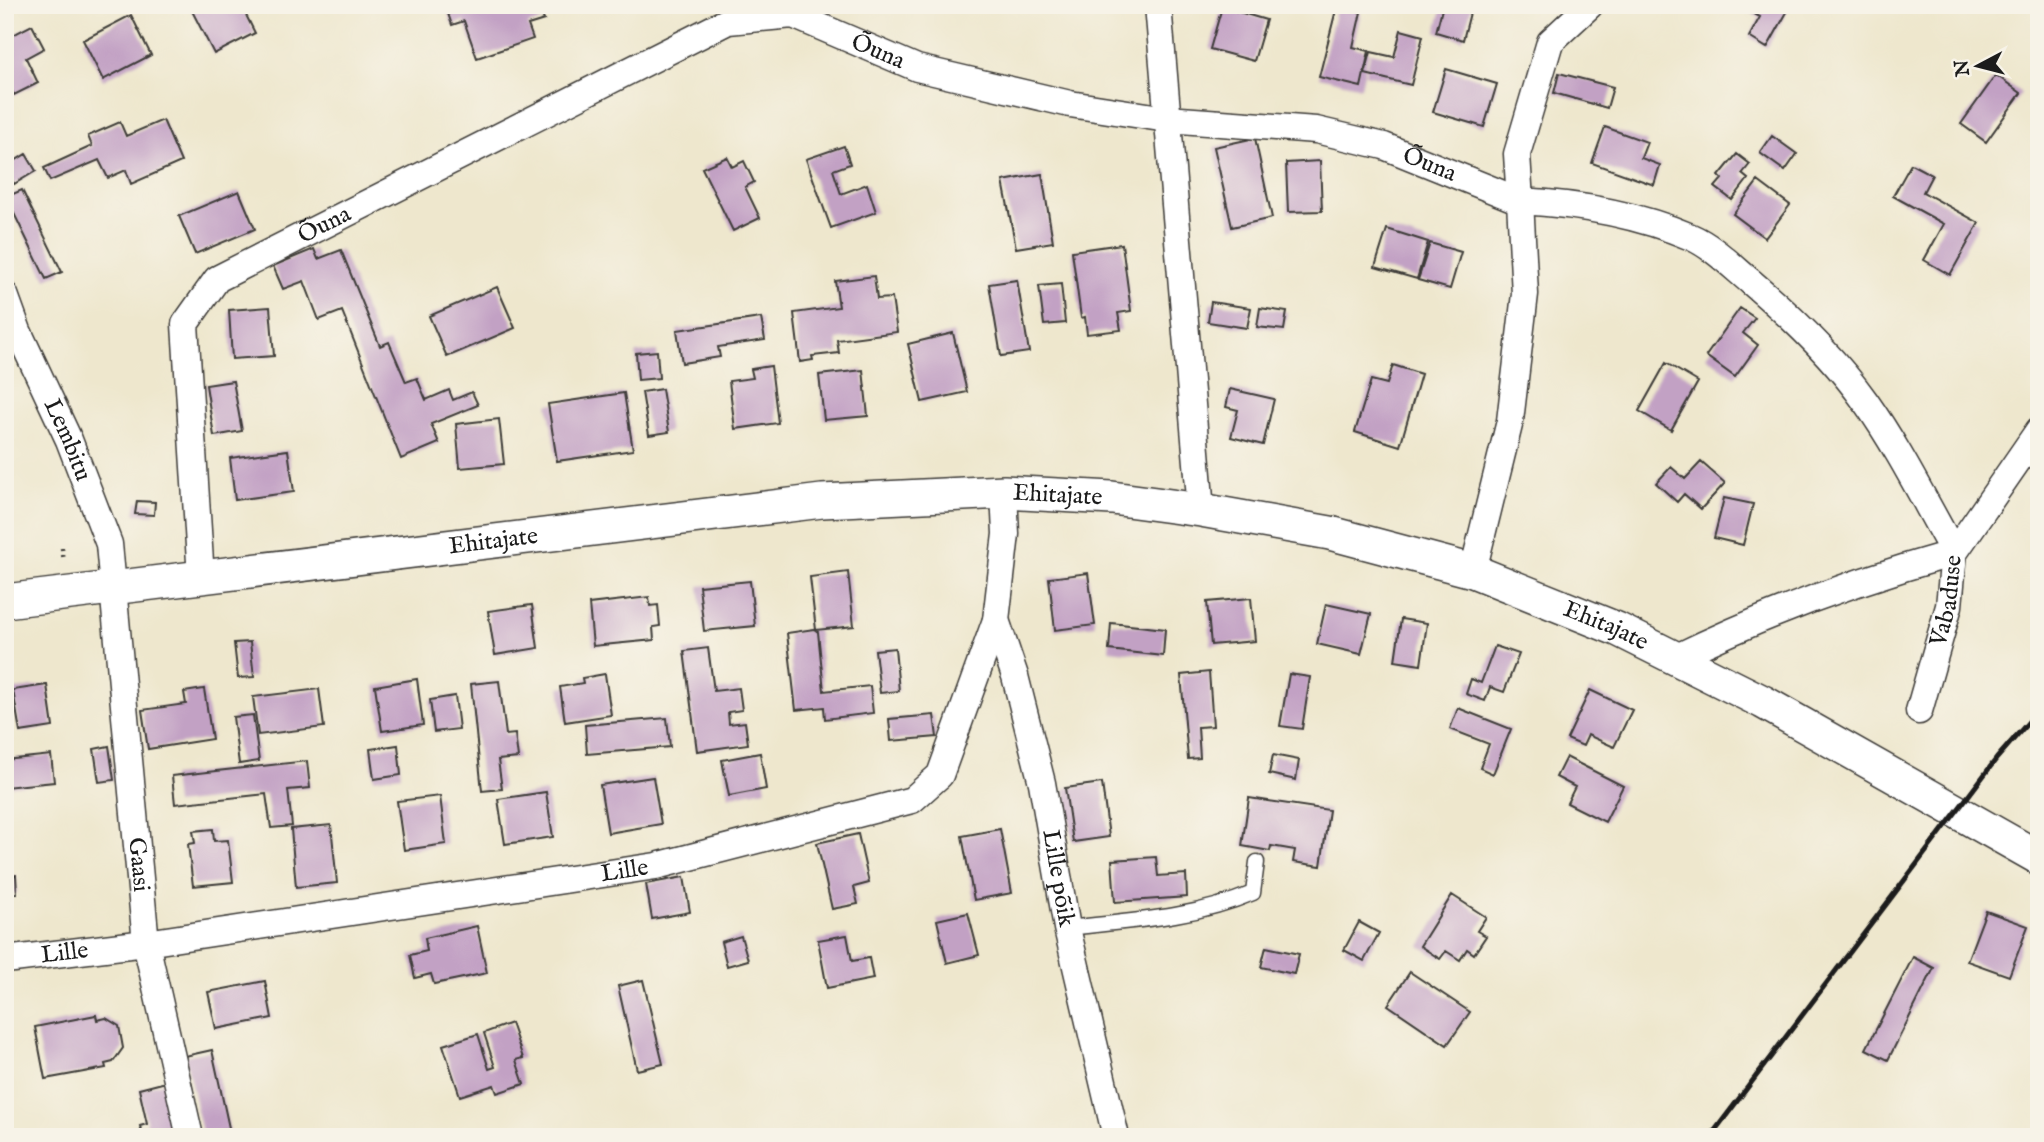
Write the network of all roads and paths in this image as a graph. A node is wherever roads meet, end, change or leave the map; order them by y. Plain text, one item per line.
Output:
1 (823, 5) edge
2 (1158, 5) edge
3 (1590, 5) edge
4 (793, 15) junction
5 (1167, 119) junction
6 (1520, 201) junction
7 (5, 295) edge
8 (2039, 430) edge
9 (1004, 492) junction
10 (1201, 510) junction
11 (1954, 553) junction
12 (1473, 571) junction
13 (201, 578) junction
14 (112, 587) junction
15 (5, 601) edge
16 (996, 620) junction
17 (1675, 657) junction
18 (1919, 711) dead end
19 (2039, 858) edge
20 (1257, 862) dead end
21 (1068, 928) junction
22 (146, 943) junction
23 (5, 960) edge
24 (190, 1137) edge
25 (1116, 1137) edge

1 - 4 street
2 - 5 street
3 - 6 street
4 - 5 street, Õuna
4 - 13 street, Õuna
5 - 6 street, Õuna
5 - 10 street
6 - 11 street, Õuna
6 - 12 street
7 - 14 street, Lembitu
8 - 11 street, Vabaduse
9 - 10 street, Ehitajate
9 - 13 street, Ehitajate
9 - 16 street, Lille
10 - 12 street, Ehitajate
11 - 17 street
11 - 18 street, Vabaduse
12 - 17 street, Ehitajate
13 - 14 street, Ehitajate
14 - 15 street, Ehitajate
14 - 22 street, Gaasi
16 - 21 street, Lille põik
16 - 22 street, Lille
17 - 19 street, Ehitajate
20 - 21 lane
21 - 25 street, Lille põik
22 - 23 street, Lille
22 - 24 street, Gaasi

